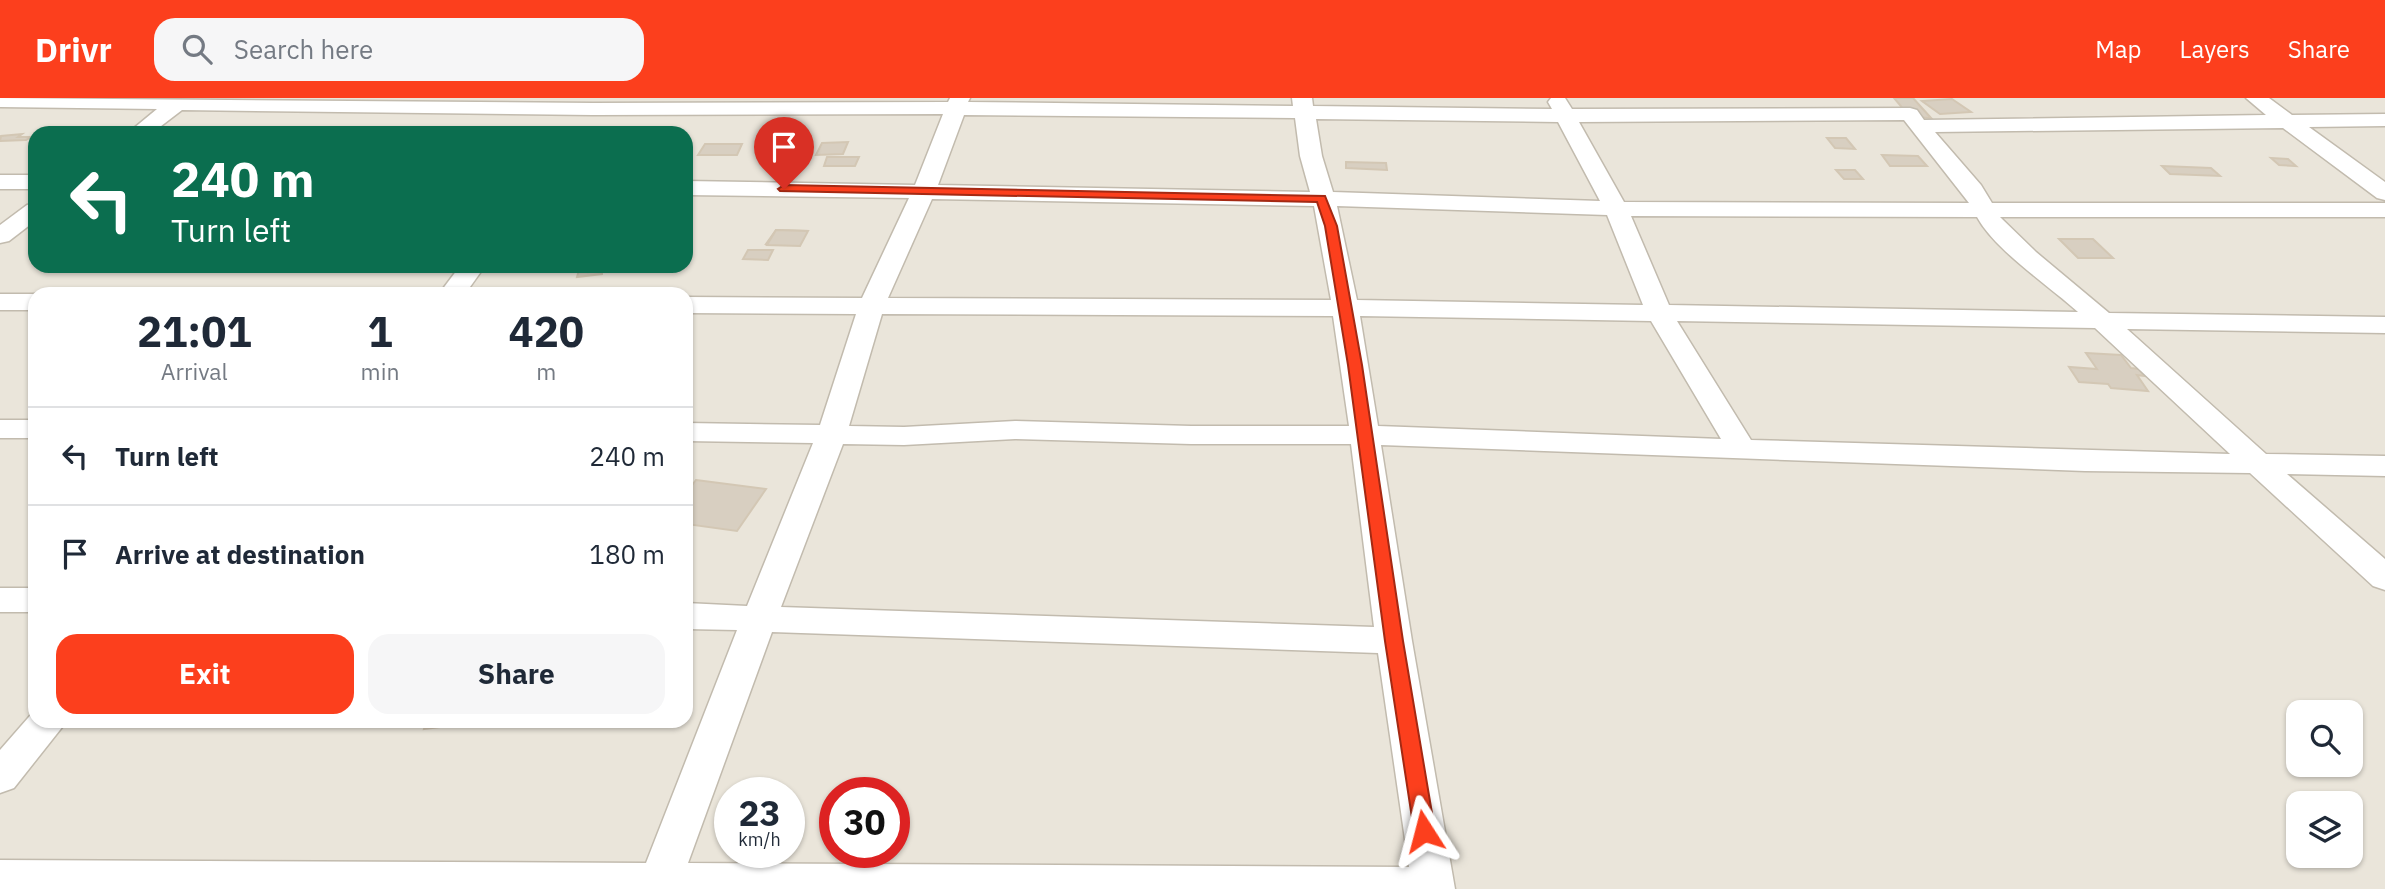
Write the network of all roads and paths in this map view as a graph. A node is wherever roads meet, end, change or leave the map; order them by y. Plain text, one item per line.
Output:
1 (1893, 98) edge
2 (2256, 98) edge
3 (0, 101) edge
4 (181, 101) edge
5 (598, 103) edge
6 (958, 103) edge
7 (1302, 106) edge
8 (1561, 107) edge
9 (1914, 120) junction
10 (2385, 120) edge
11 (2290, 122) junction
12 (148, 126) edge
13 (580, 126) dead end
14 (0, 182) edge
15 (28, 182) edge
16 (693, 188) edge
17 (924, 191) junction
18 (2385, 193) edge
19 (1321, 198) junction
20 (1616, 209) junction
21 (2385, 210) edge
22 (1985, 212) junction
23 (28, 215) edge
24 (0, 236) edge
25 (0, 302) edge
26 (28, 302) edge
27 (693, 305) edge
28 (871, 306) junction
29 (1344, 308) junction
30 (1659, 313) junction
31 (2102, 320) junction
32 (2385, 325) edge
33 (0, 429) edge
34 (28, 429) edge
35 (693, 432) edge
36 (832, 434) junction
37 (1365, 435) junction
38 (1741, 447) junction
39 (2260, 465) junction
40 (2385, 466) edge
41 (2385, 578) edge
42 (0, 600) edge
43 (28, 600) edge
44 (693, 616) edge
45 (759, 618) junction
46 (1394, 641) junction
47 (42, 728) edge
48 (0, 778) edge
49 (0, 878) edge
50 (660, 882) junction
51 (1433, 887) edge

1 - 9 street
2 - 11 street
3 - 4 street
4 - 5 street
4 - 12 street
5 - 6 street
5 - 13 street
6 - 7 street
6 - 17 street
7 - 8 street
7 - 19 street
8 - 9 street
8 - 20 street
9 - 11 street
9 - 22 street
10 - 11 street
11 - 18 street
14 - 15 street
16 - 17 street
17 - 19 street
17 - 28 street
19 - 20 street
19 - 29 street
20 - 22 street
20 - 30 street
21 - 22 street
22 - 31 street
23 - 24 street
25 - 26 street
27 - 28 street
28 - 29 street
28 - 36 street
29 - 30 street
29 - 37 street
30 - 31 street
30 - 38 street
31 - 32 street
31 - 39 street
33 - 34 street
35 - 36 street
36 - 37 street
36 - 45 street
37 - 38 street
37 - 46 street
38 - 39 street
39 - 40 street
39 - 41 street
42 - 43 street
44 - 45 street
45 - 46 street
45 - 50 street
46 - 51 street
47 - 48 street
49 - 50 street
50 - 51 street

